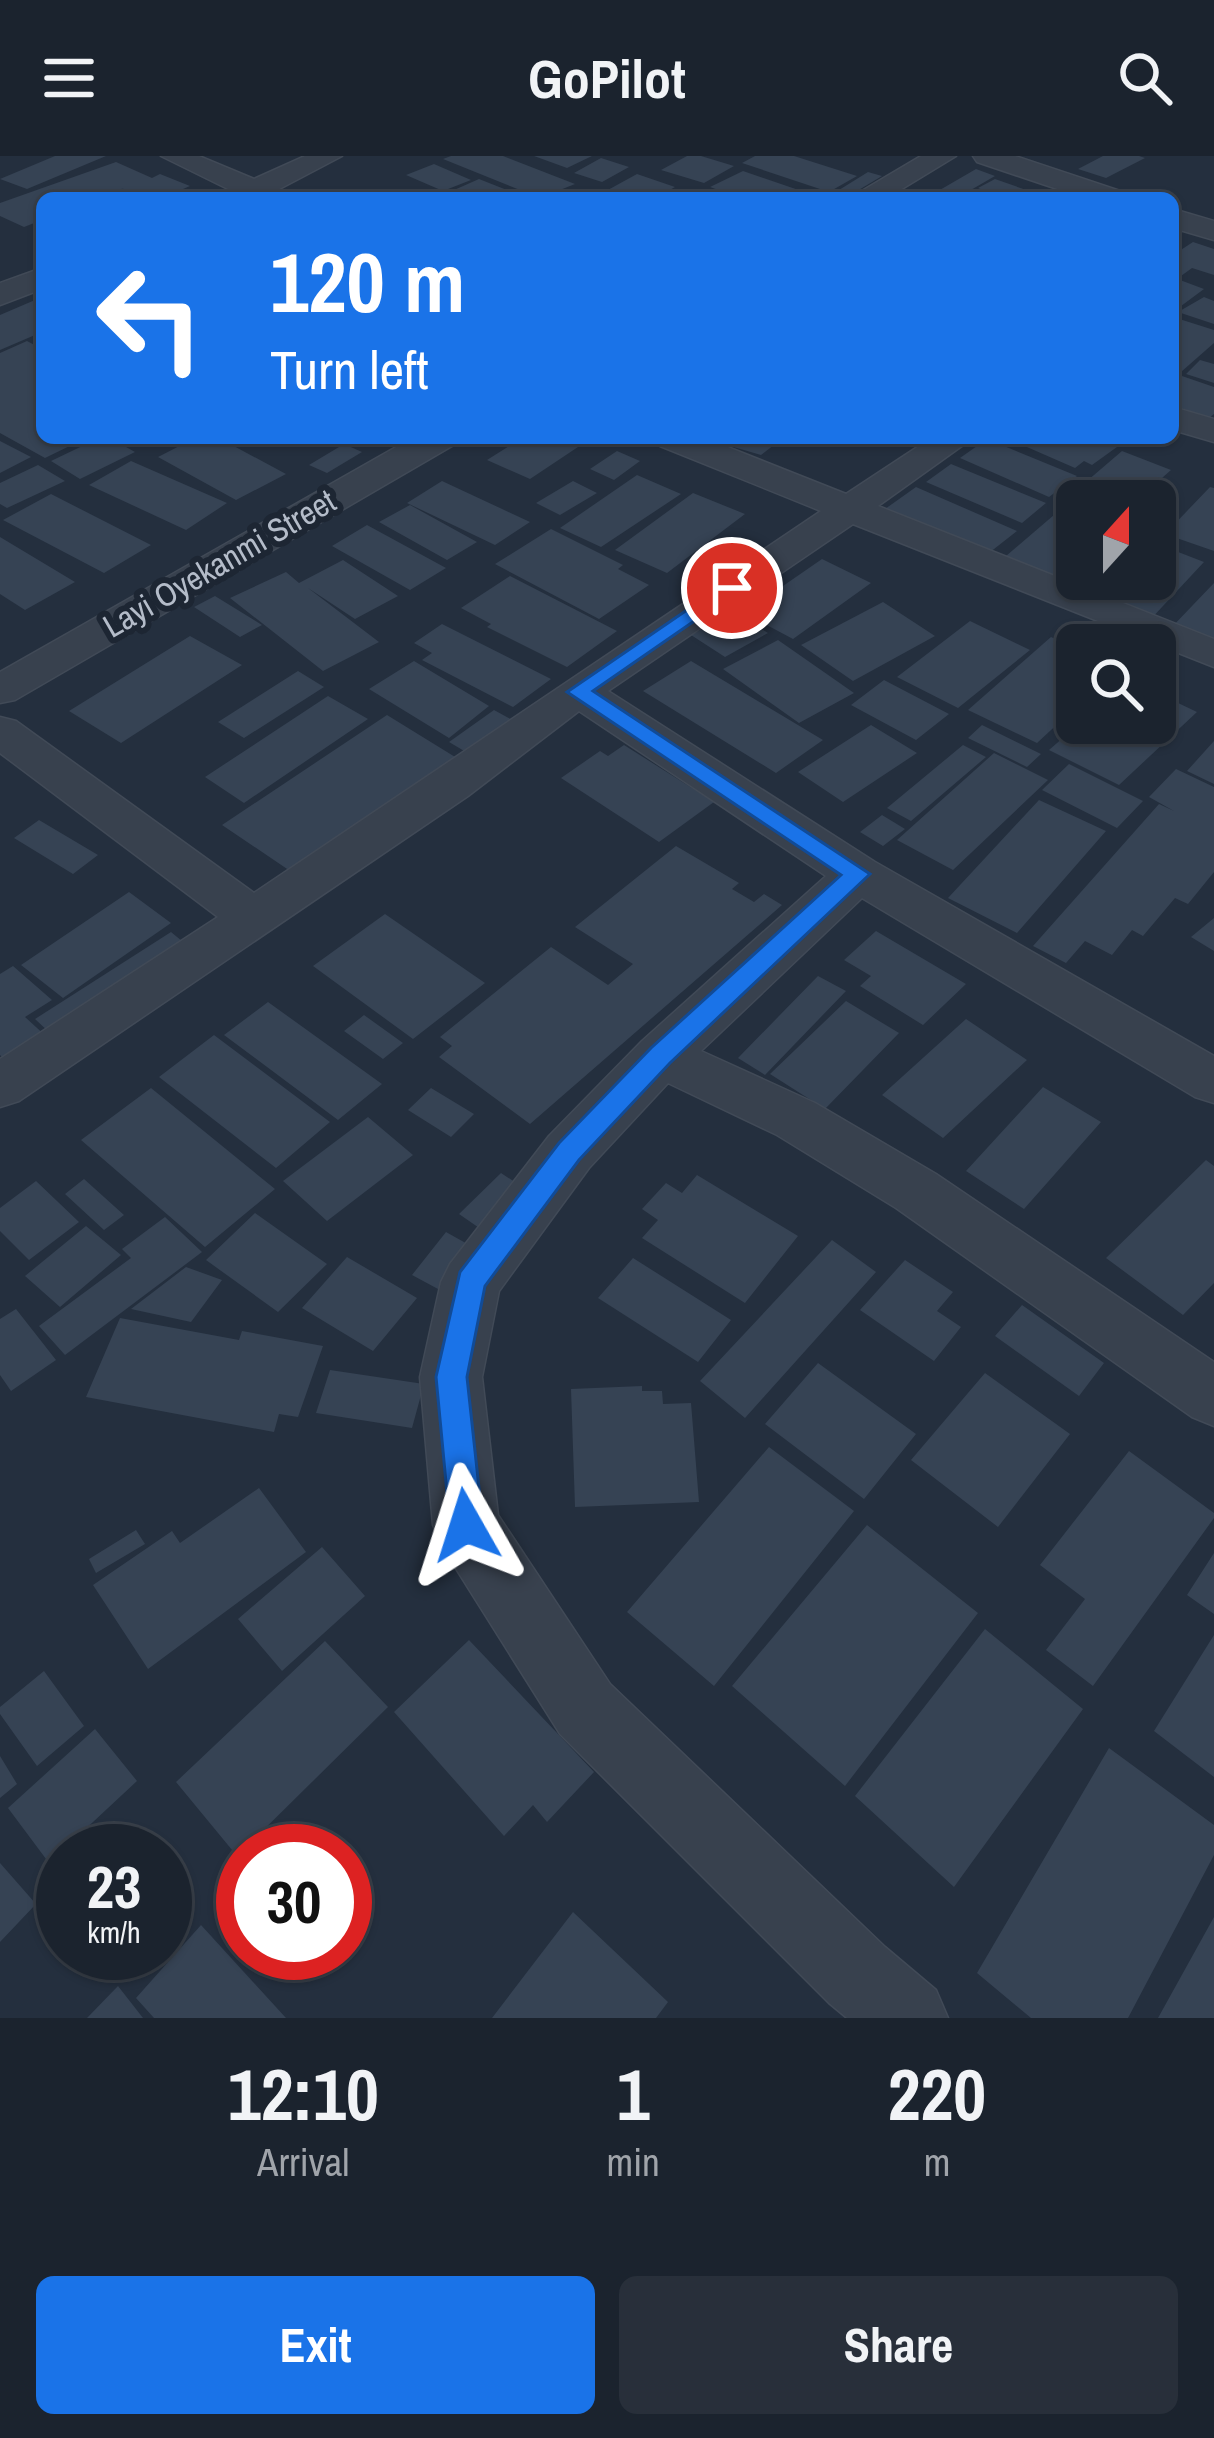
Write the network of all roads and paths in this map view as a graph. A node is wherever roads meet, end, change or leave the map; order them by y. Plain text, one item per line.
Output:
1 (175, 156) edge
2 (328, 156) edge
3 (942, 156) edge
4 (987, 156) edge
5 (242, 192) edge
6 (250, 192) edge
7 (876, 192) edge
8 (1095, 192) edge
9 (1179, 220) edge
10 (1214, 231) edge
11 (36, 280) edge
12 (0, 295) edge
13 (1179, 420) edge
14 (1214, 431) edge
15 (428, 444) edge
16 (687, 444) edge
17 (947, 444) edge
18 (848, 511) junction
19 (1214, 654) edge
20 (0, 690) edge
21 (578, 692) junction
22 (0, 731) edge
23 (858, 874) junction
24 (251, 916) junction
25 (661, 1056) junction
26 (1214, 1082) edge
27 (0, 1086) edge
28 (1214, 1396) edge
29 (908, 2018) edge

1 - 5 street
2 - 6 street
3 - 7 street
4 - 8 street
9 - 10 street
11 - 12 street
13 - 14 street
15 - 20 street, Layi Oyekanmi Street
16 - 18 street
17 - 18 street
18 - 19 street
18 - 21 street
21 - 23 street
21 - 24 street
22 - 24 street
23 - 25 street
23 - 26 street
24 - 27 street
25 - 28 street
25 - 29 street

